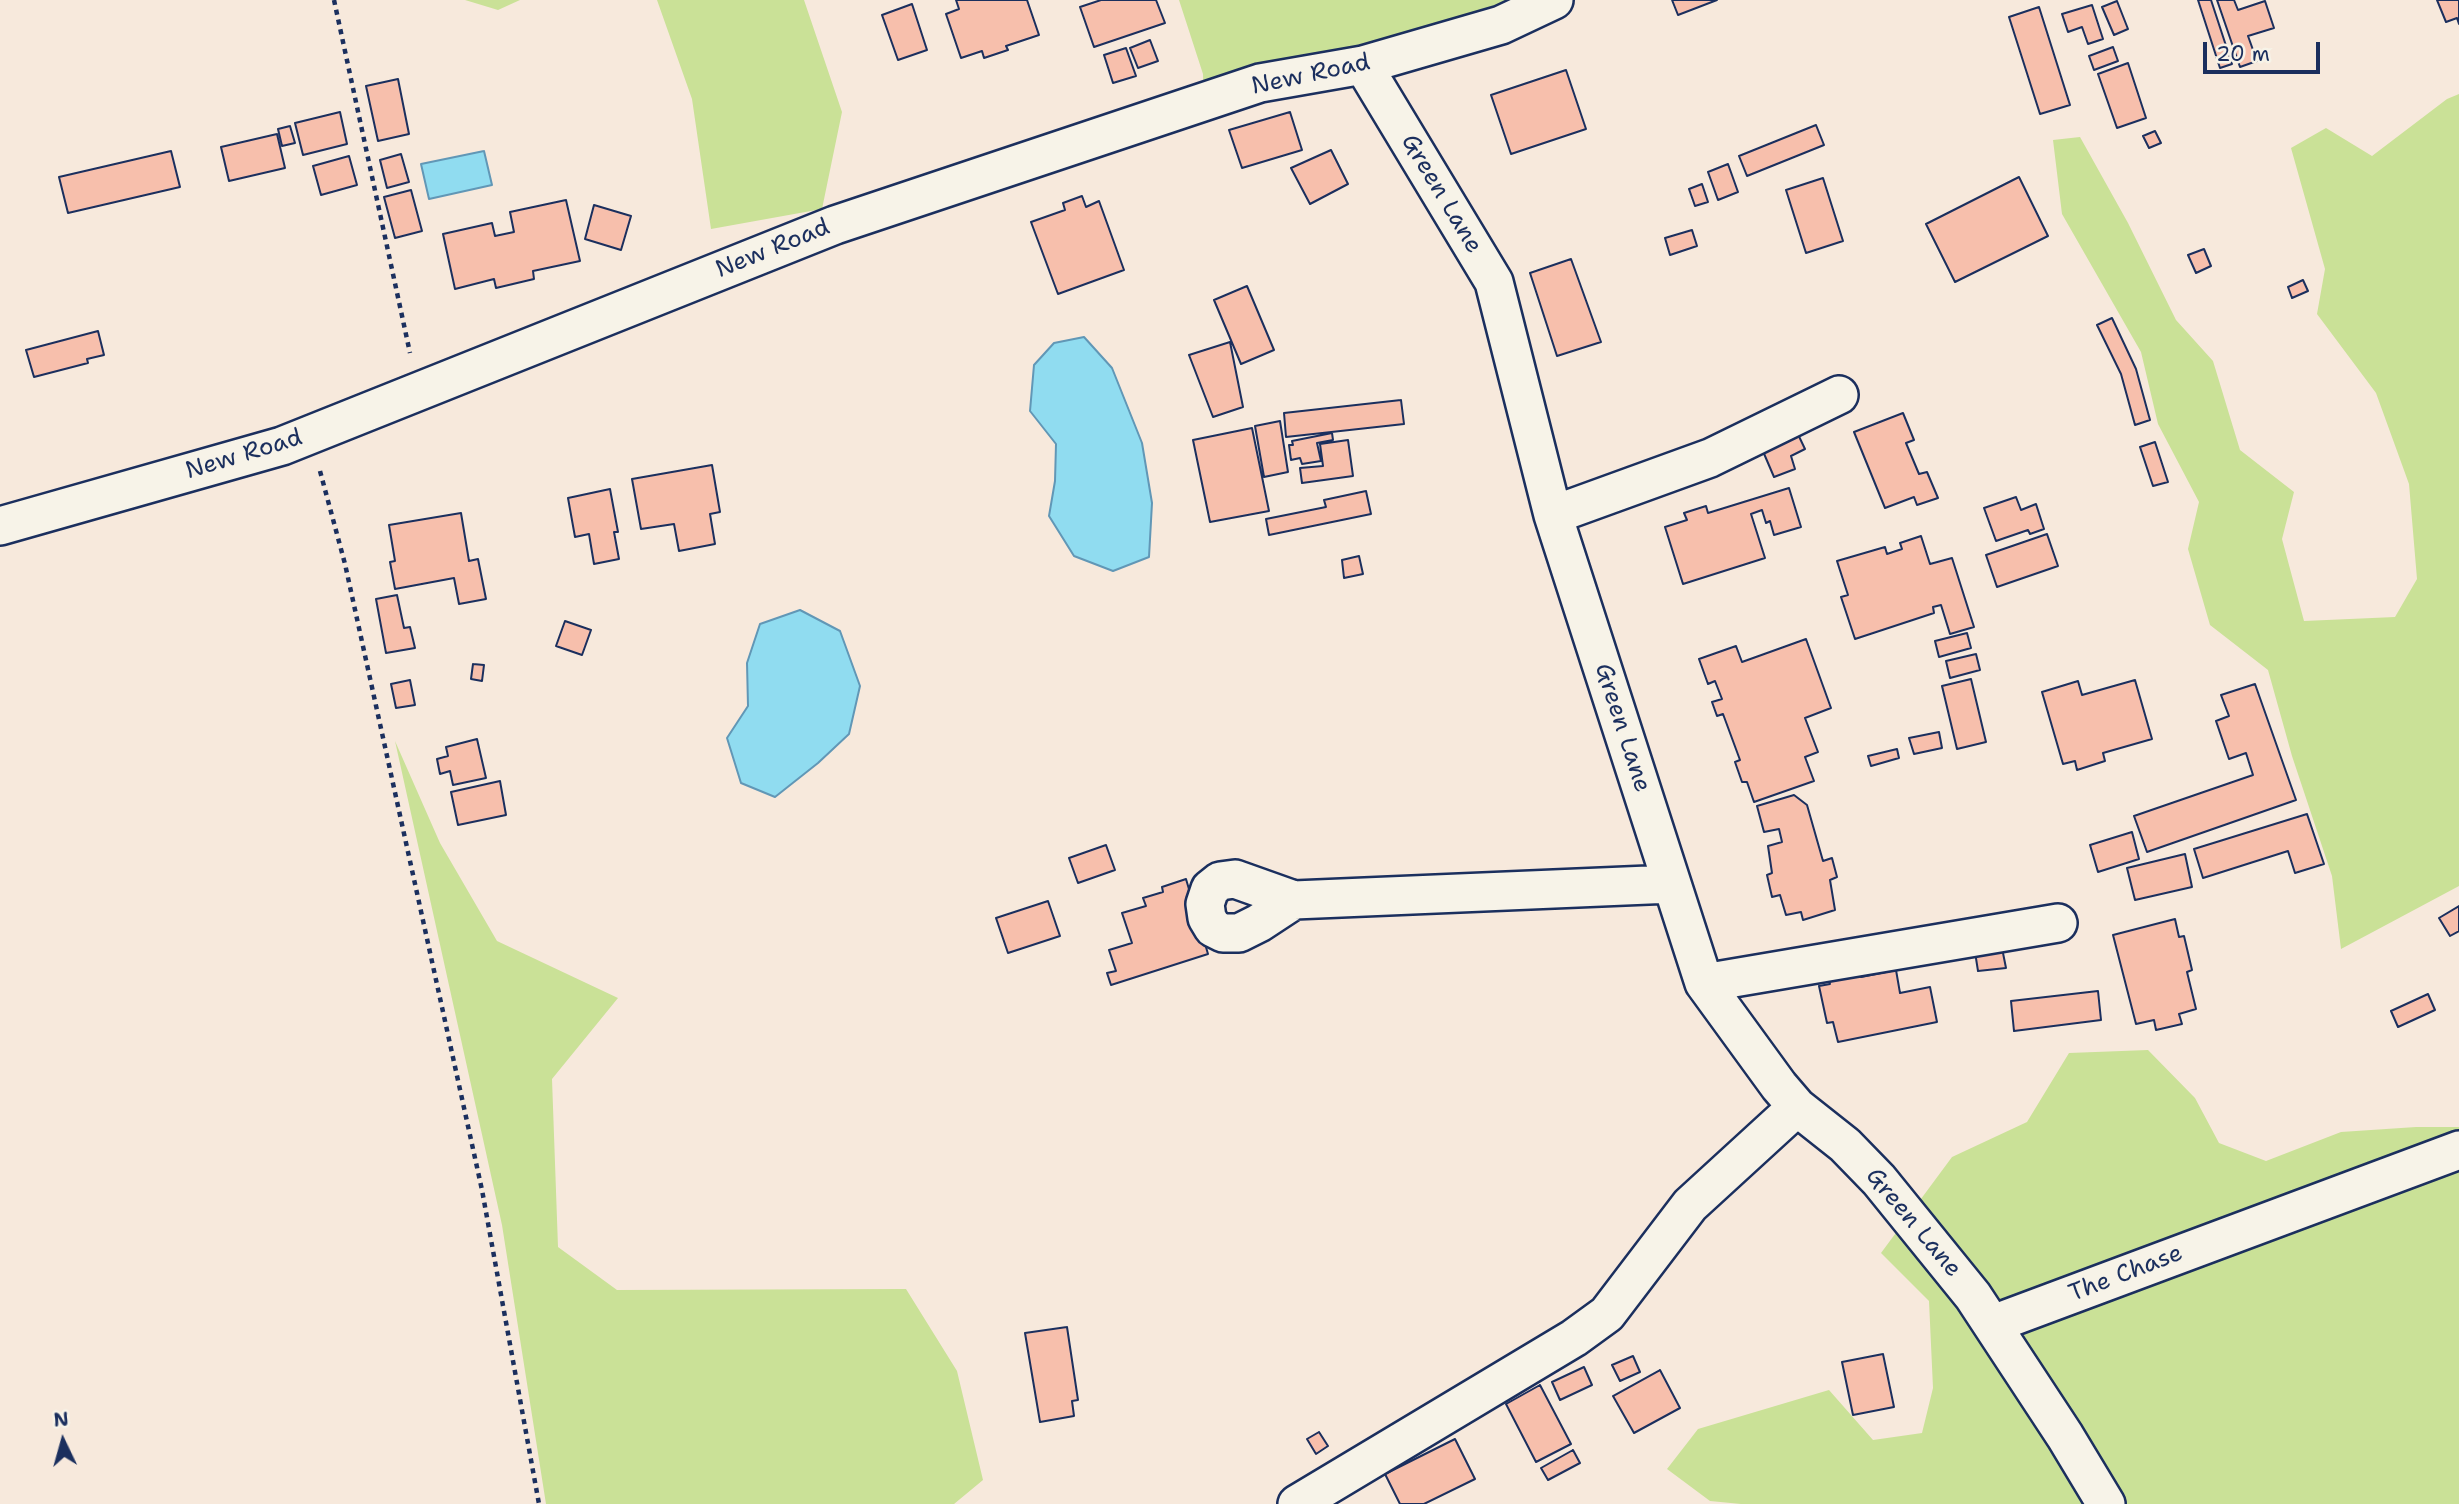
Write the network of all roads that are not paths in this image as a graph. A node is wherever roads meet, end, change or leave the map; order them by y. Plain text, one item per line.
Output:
1 (1554, 0) edge
2 (1363, 65) junction
3 (1839, 396) dead end
4 (1553, 515) junction
5 (0, 526) edge
6 (1672, 884) junction
7 (1294, 900) dead end
8 (2058, 923) dead end
9 (1704, 983) junction
10 (1797, 1107) junction
11 (2459, 1150) edge
12 (1993, 1324) junction
13 (1297, 1504) edge
14 (2106, 1504) edge

1 - 2 street, New Road
2 - 4 street, Green Lane
2 - 5 street, New Road
3 - 4 street
4 - 6 street, Green Lane
6 - 7 street
6 - 9 street, Green Lane
8 - 9 street
9 - 10 street, Green Lane
10 - 12 street, Green Lane
10 - 13 street
11 - 12 street, The Chase
12 - 14 street

